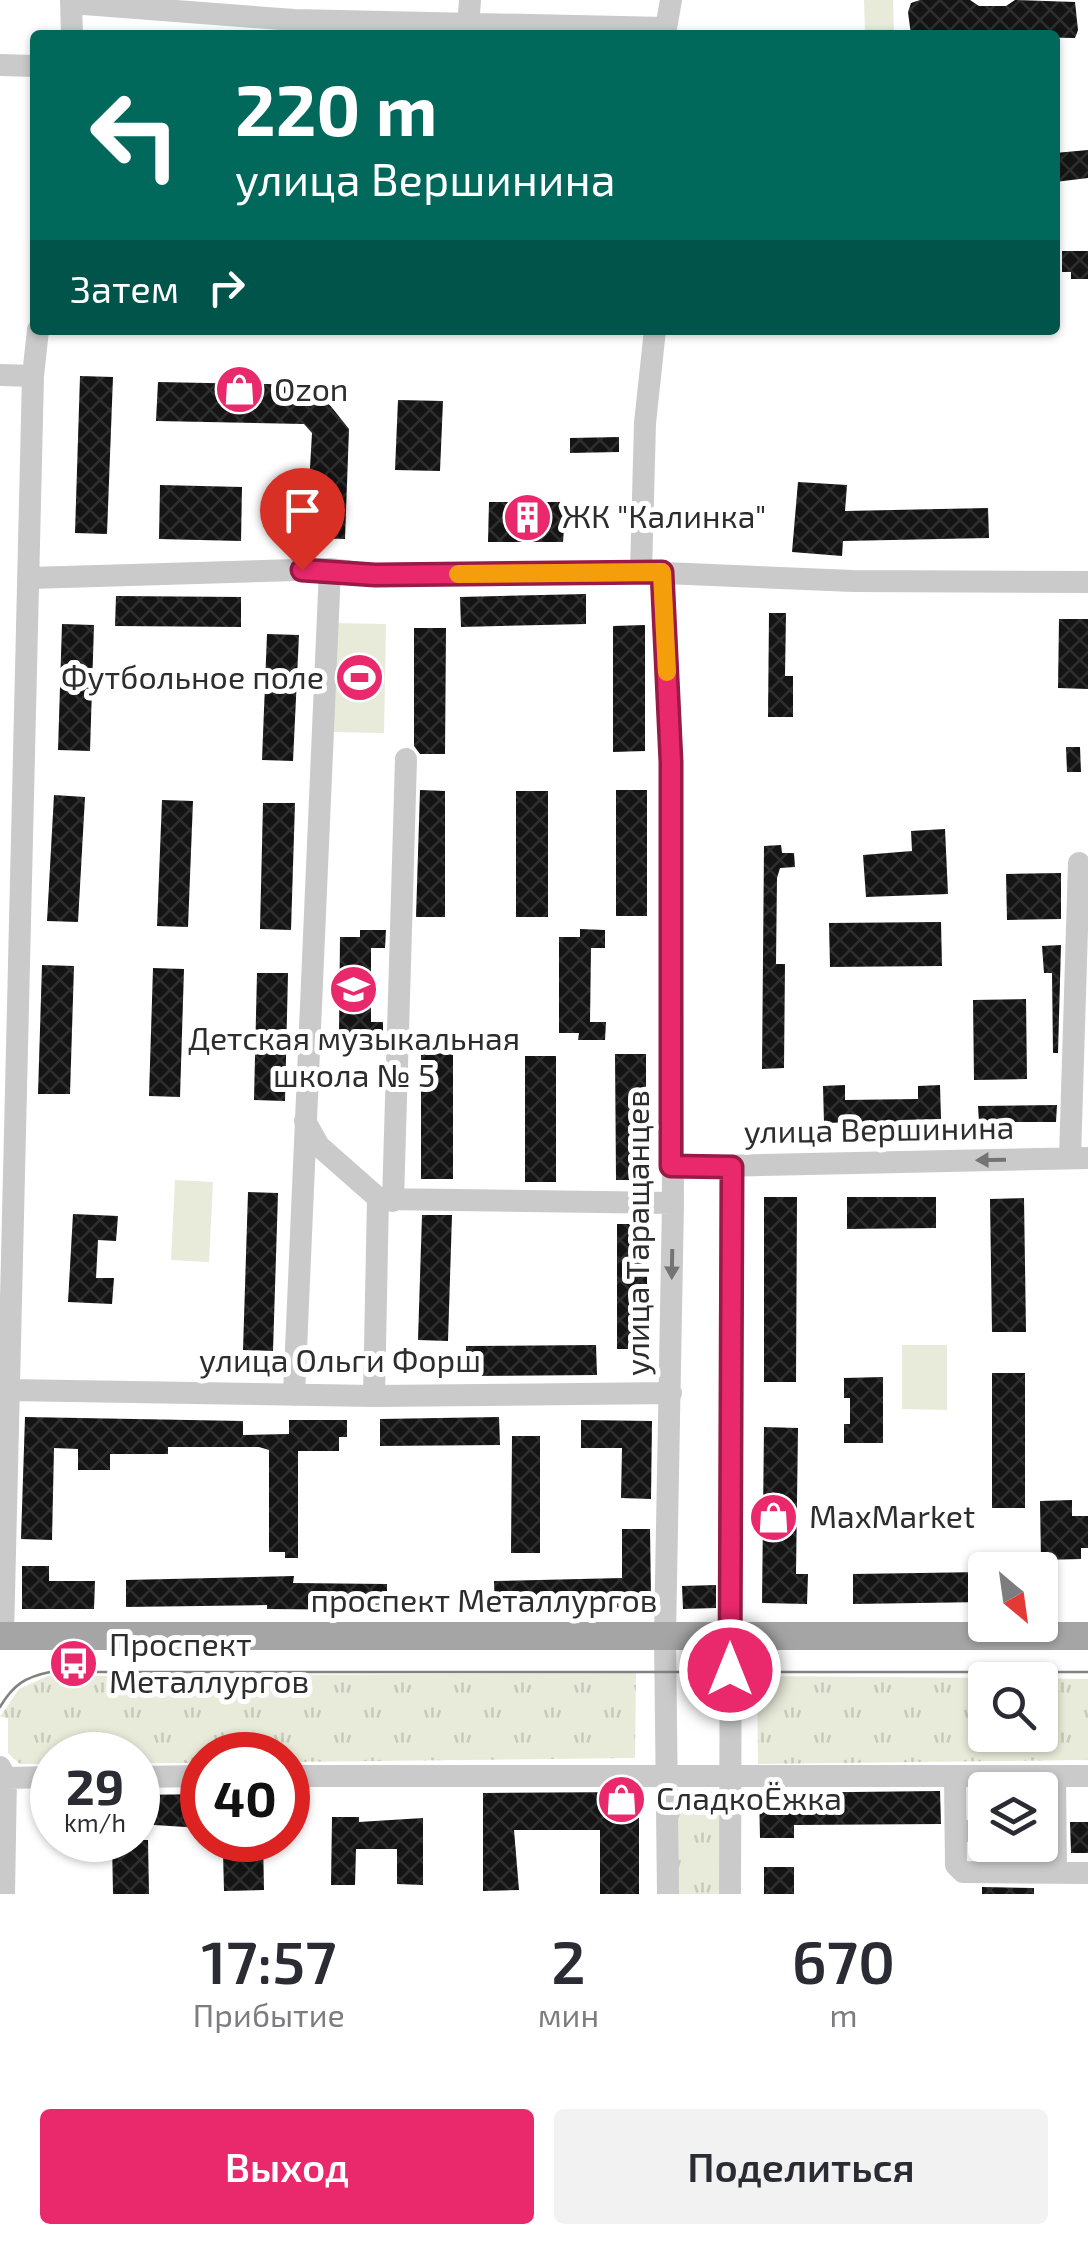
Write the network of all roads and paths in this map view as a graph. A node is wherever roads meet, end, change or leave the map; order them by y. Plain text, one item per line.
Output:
1 (393, 0) edge
2 (470, 0) edge
3 (671, 0) edge
4 (71, 2) edge
5 (395, 24) junction
6 (468, 26) junction
7 (72, 30) edge
8 (601, 30) edge
9 (667, 30) edge
10 (0, 65) edge
11 (30, 66) edge
12 (37, 335) edge
13 (654, 335) edge
14 (0, 375) edge
15 (33, 376) junction
16 (330, 569) junction
17 (652, 572) junction
18 (30, 578) junction
19 (1088, 582) edge
20 (406, 760) dead end
21 (1079, 863) dead end
22 (10, 874) edge
23 (303, 1118) junction
24 (1079, 1158) edge
25 (671, 1166) junction
26 (732, 1167) junction
27 (385, 1200) junction
28 (673, 1203) junction
29 (8, 1390) junction
30 (671, 1393) junction
31 (294, 1395) junction
32 (374, 1396) junction
33 (730, 1634) junction
34 (1, 1636) edge
35 (664, 1636) junction
36 (1088, 1636) edge
37 (3, 1772) edge
38 (667, 1774) junction
39 (30, 1775) edge
40 (310, 1776) edge
41 (731, 1776) junction
42 (956, 1776) junction
43 (968, 1776) edge
44 (1058, 1776) edge
45 (1088, 1776) edge
46 (956, 1831) junction
47 (968, 1831) edge
48 (1088, 1873) edge
49 (1043, 1880) edge
50 (4, 1894) edge
51 (668, 1894) edge
52 (730, 1894) edge

1 - 5 street
2 - 6 street
3 - 9 street
4 - 5 street
4 - 7 street
5 - 6 street
6 - 8 street
10 - 11 street
12 - 15 street
13 - 17 street, улица Таращанцев
14 - 15 street
15 - 18 street
16 - 17 street
16 - 18 street
16 - 23 street
17 - 19 street
17 - 25 street, улица Таращанцев
18 - 22 street
20 - 27 street
21 - 24 street
22 - 29 street
23 - 27 street
23 - 31 street
24 -> 26 street, улица Вершинина
25 - 26 street, улица Вершинина
25 - 28 street, улица Таращанцев
26 - 33 street
27 - 28 street
27 - 32 street
28 -> 30 street, улица Таращанцев
29 - 31 street, улица Ольги Форш
29 - 34 street
30 - 32 street, улица Ольги Форш
30 - 35 street, улица Таращанцев
31 - 32 street, улица Ольги Форш
33 - 35 main road, проспект Металлургов
33 - 36 main road, проспект Металлургов
33 - 41 street
34 - 35 main road, проспект Металлургов
35 - 38 street, улица Таращанцев
37 - 39 street
37 - 50 street
38 - 40 street
38 - 41 street
38 - 51 street, улица Таращанцев
41 - 42 street
41 - 52 street
42 - 43 street
42 - 46 street
44 - 45 street
46 - 47 street
46 - 49 street
48 - 49 street

